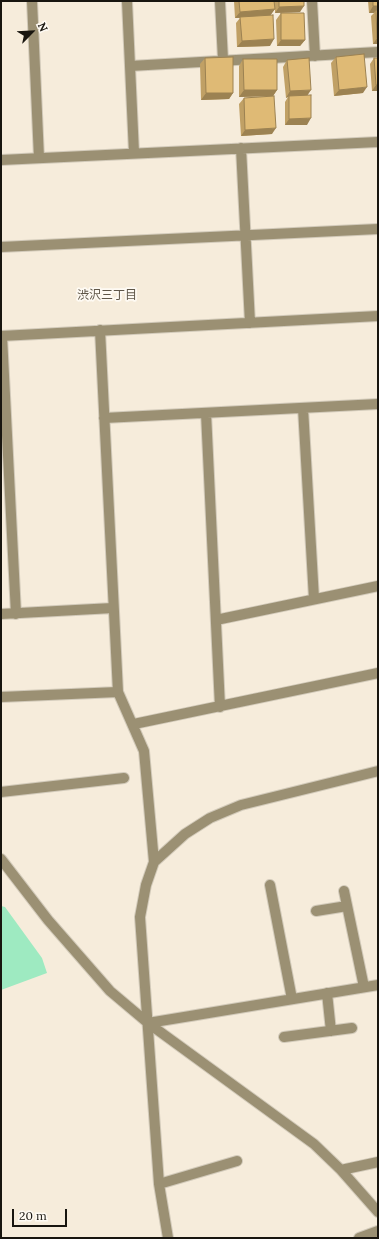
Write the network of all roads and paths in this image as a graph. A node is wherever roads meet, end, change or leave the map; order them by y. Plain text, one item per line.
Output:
1 (32, 1) edge
2 (127, 1) edge
3 (220, 1) edge
4 (312, 1) edge
5 (378, 52) edge
6 (315, 56) junction
7 (223, 60) junction
8 (130, 66) junction
9 (378, 142) edge
10 (241, 148) junction
11 (134, 153) junction
12 (38, 158) junction
13 (1, 160) edge
14 (378, 229) edge
15 (246, 235) junction
16 (1, 248) edge
17 (378, 316) edge
18 (250, 323) junction
19 (100, 330) junction
20 (1, 336) edge
21 (378, 404) edge
22 (303, 408) junction
23 (206, 413) junction
24 (104, 418) junction
25 (378, 586) edge
26 (314, 599) junction
27 (113, 608) junction
28 (1, 614) edge
29 (16, 614) junction
30 (216, 620) junction
31 (378, 673) edge
32 (118, 692) junction
33 (1, 697) edge
34 (220, 707) junction
35 (134, 724) junction
36 (378, 770) edge
37 (124, 778) dead end
38 (1, 792) edge
39 (1, 858) edge
40 (154, 862) junction
41 (270, 884) dead end
42 (344, 890) dead end
43 (348, 906) junction
44 (316, 911) dead end
45 (378, 985) edge
46 (364, 987) junction
47 (327, 993) junction
48 (292, 999) junction
49 (148, 1024) junction
50 (352, 1028) dead end
51 (331, 1031) junction
52 (284, 1037) dead end
53 (237, 1161) dead end
54 (378, 1162) edge
55 (341, 1170) junction
56 (159, 1184) junction
57 (378, 1212) edge
58 (378, 1231) edge
59 (168, 1238) edge
60 (359, 1238) edge

1 - 12 street
2 - 8 street
3 - 7 street
4 - 6 street
5 - 6 street
6 - 7 street
7 - 8 street
8 - 11 street
9 - 10 street
10 - 11 street
10 - 15 street
11 - 12 street
12 - 13 street
14 - 15 street
15 - 16 street
15 - 18 street
17 - 18 street
18 - 19 street
19 - 20 street
19 - 24 street
20 - 29 street
21 - 22 street
22 - 23 street
22 - 26 street
23 - 24 street
23 - 30 street
24 - 27 street
25 - 26 street
26 - 30 street
27 - 29 street
27 - 32 street
28 - 29 street
30 - 34 street
31 - 34 street
32 - 33 street
32 - 35 street
34 - 35 street
35 - 40 street
36 - 40 street
37 - 38 street
39 - 49 street
40 - 49 street
41 - 48 street
42 - 43 street
43 - 44 street
43 - 46 street
45 - 46 street
46 - 47 street
47 - 48 street
47 - 51 street
48 - 49 street
49 - 55 street
49 - 56 street
50 - 51 street
51 - 52 street
53 - 56 street
54 - 55 street
55 - 57 street
56 - 59 street
58 - 60 street

